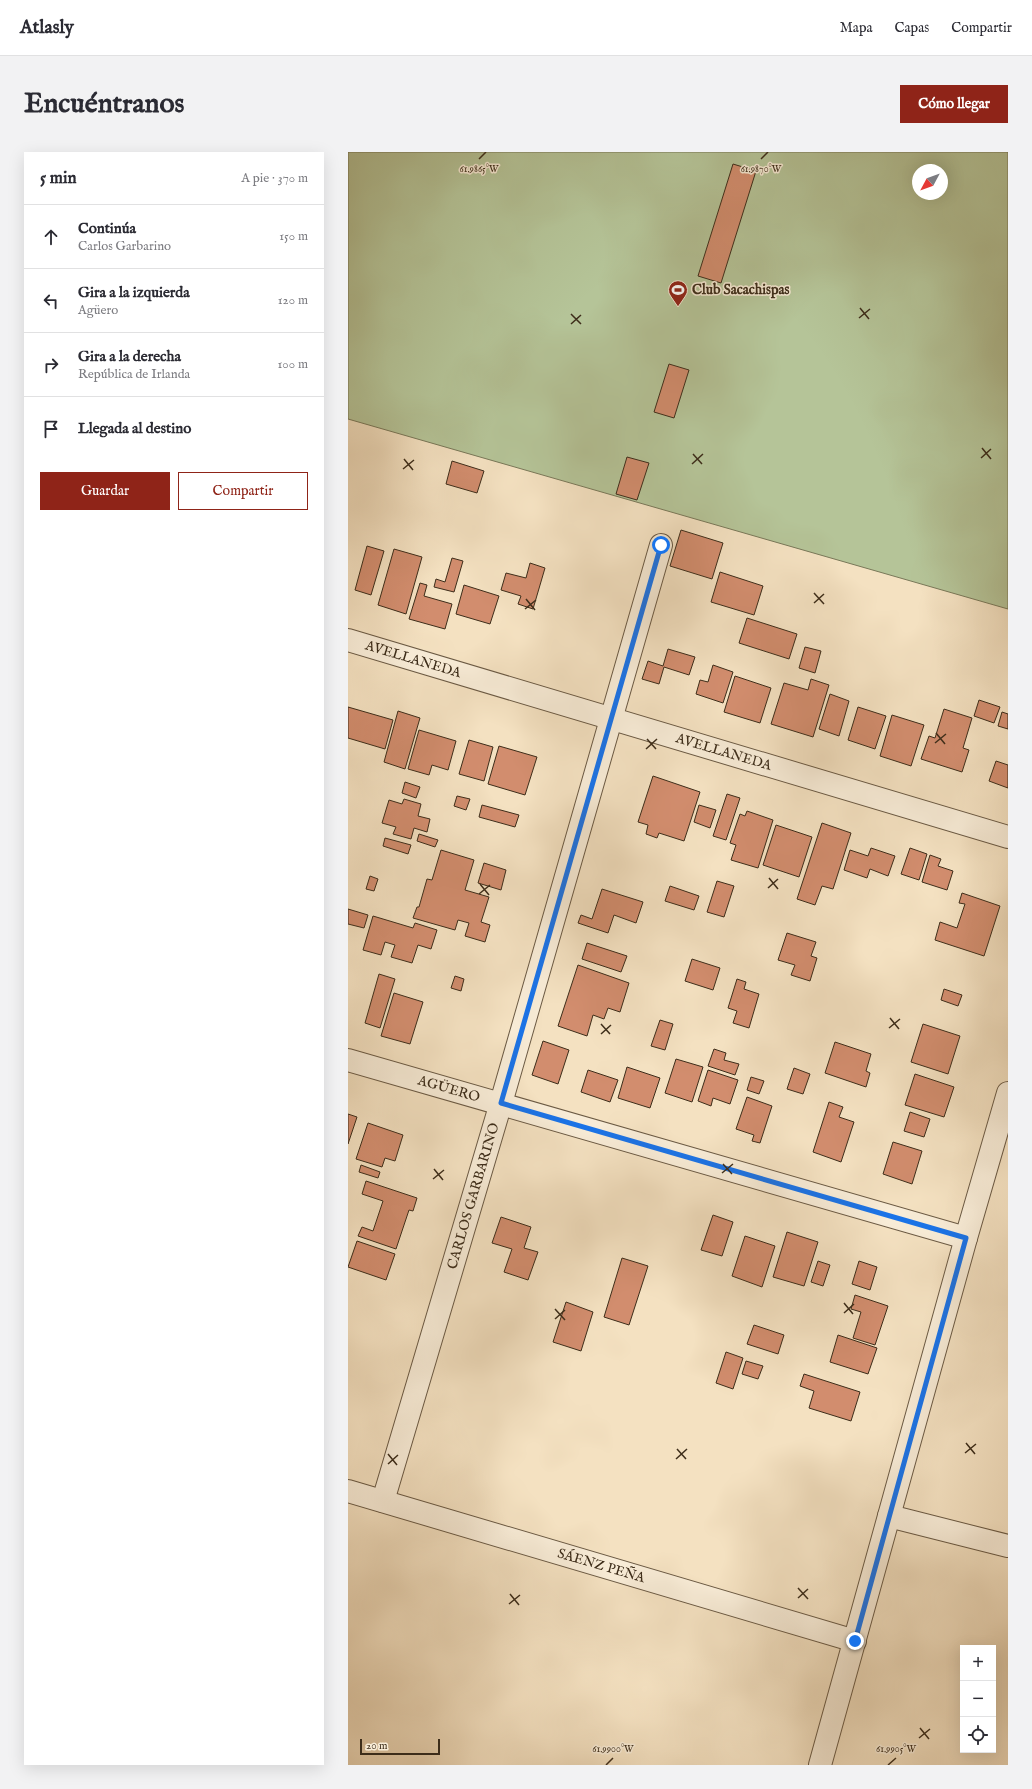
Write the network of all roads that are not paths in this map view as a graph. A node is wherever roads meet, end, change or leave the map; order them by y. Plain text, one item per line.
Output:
1 (661, 545) dead end
2 (348, 640) edge
3 (611, 718) junction
4 (1008, 837) edge
5 (348, 1060) edge
6 (1008, 1093) edge
7 (501, 1103) junction
8 (966, 1238) junction
9 (348, 1491) edge
10 (383, 1501) junction
11 (889, 1516) junction
12 (1008, 1546) edge
13 (855, 1641) junction
14 (820, 1765) edge

1 - 3 street, CARLOS GARBARINO
2 - 3 street, AVELLANEDA
3 - 4 street, AVELLANEDA
3 - 7 street, CARLOS GARBARINO
5 - 7 street, AGÜERO
6 - 8 street
7 - 8 street, AGÜERO
7 - 10 street, CARLOS GARBARINO
8 - 11 street
9 - 10 street, SÁENZ PEÑA
10 - 13 street, SÁENZ PEÑA
11 - 12 street
11 - 13 street
13 - 14 street

